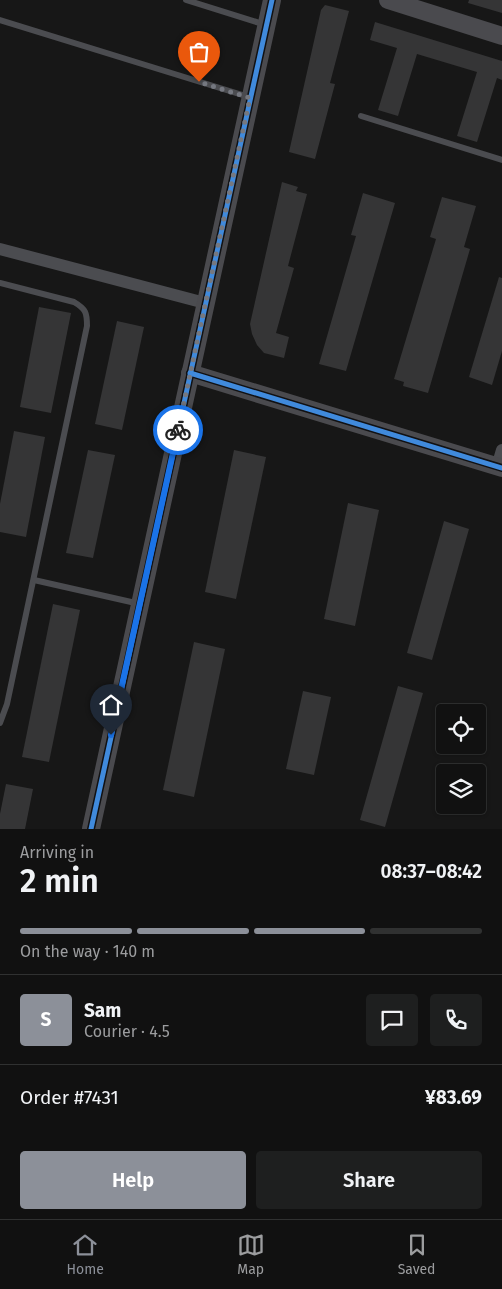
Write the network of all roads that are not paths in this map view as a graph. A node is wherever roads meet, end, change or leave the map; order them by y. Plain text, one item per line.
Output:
1 (186, 0) edge
2 (272, 0) edge
3 (388, 0) edge
4 (0, 20) edge
5 (266, 25) junction
6 (502, 36) edge
7 (250, 98) junction
8 (361, 116) dead end
9 (502, 160) edge
10 (0, 249) edge
11 (0, 283) edge
12 (205, 304) junction
13 (190, 373) junction
14 (500, 462) edge
15 (34, 580) junction
16 (140, 604) junction
17 (0, 723) edge
18 (91, 829) edge

1 - 5 lane
2 - 5 street
3 - 6 street
4 - 7 lane
5 - 7 street
7 - 12 street
8 - 9 lane
10 - 12 street
11 - 15 lane
12 - 13 street
13 - 14 street
13 - 16 street
15 - 16 lane
15 - 17 lane
16 - 18 street

